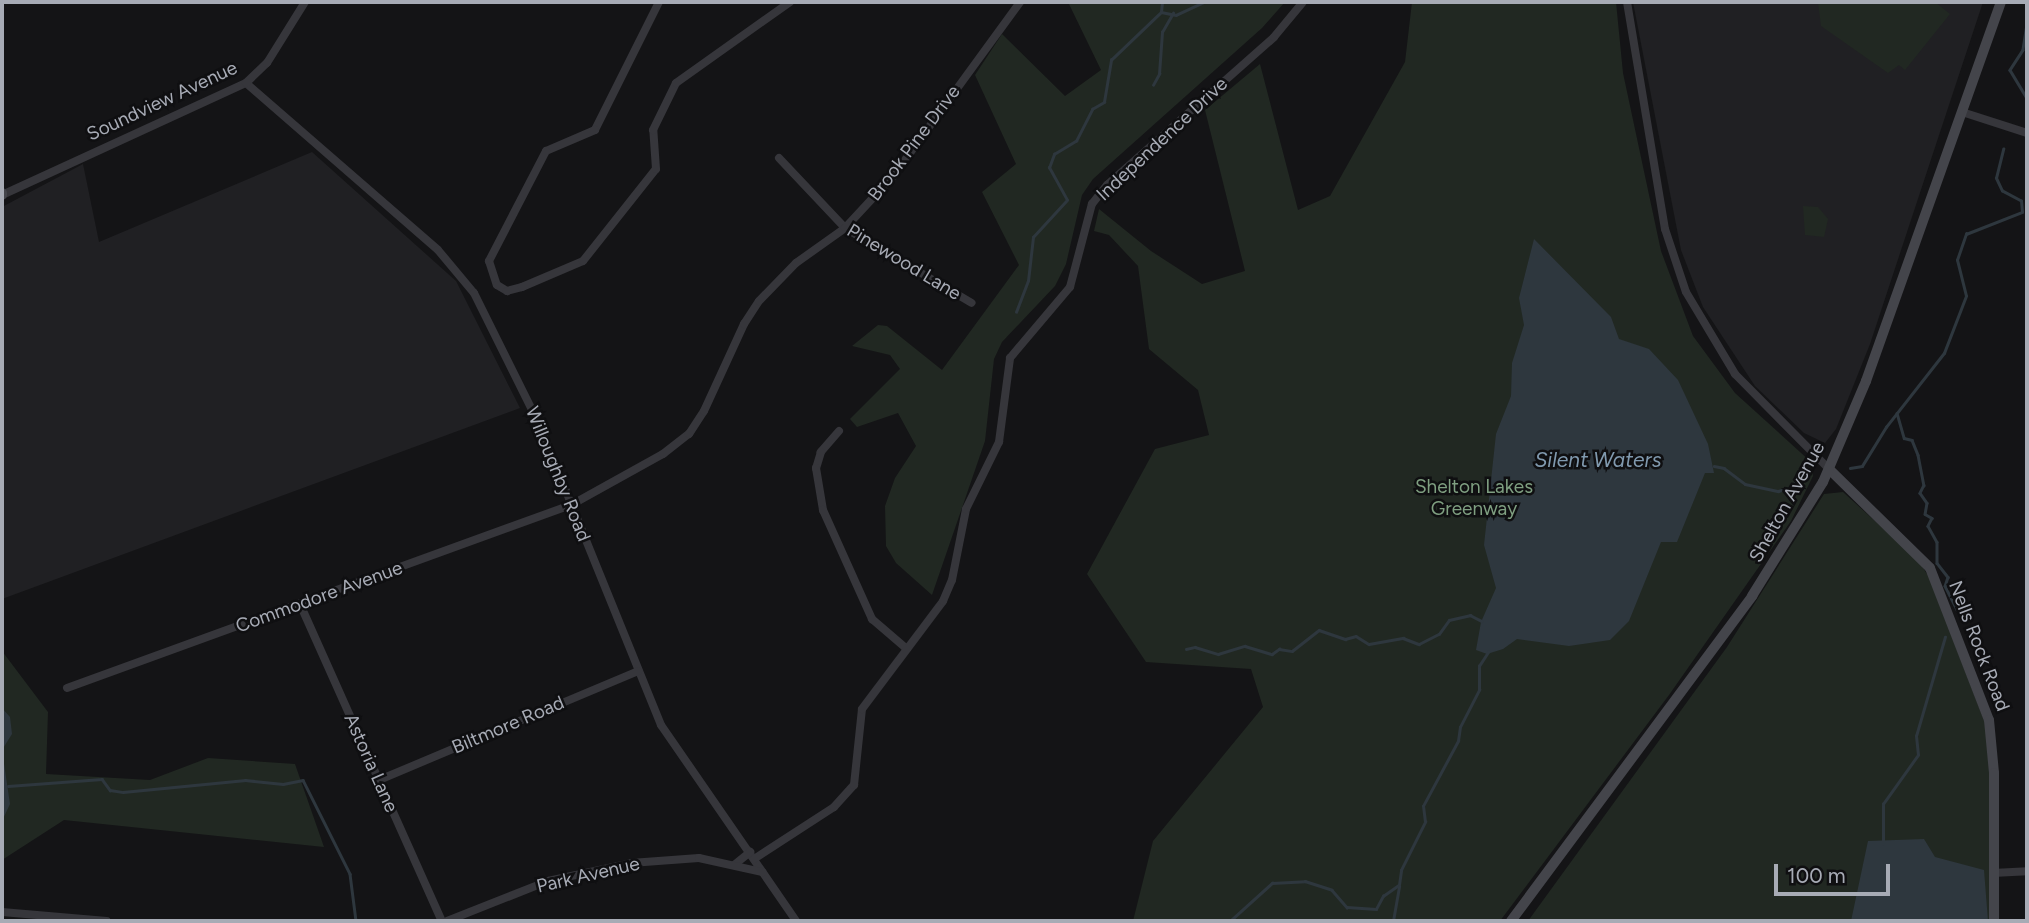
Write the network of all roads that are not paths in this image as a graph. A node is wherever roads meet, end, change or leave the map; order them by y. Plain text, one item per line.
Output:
1 (305, 2) edge
2 (659, 2) edge
3 (790, 2) edge
4 (1020, 2) edge
5 (1303, 2) edge
6 (1627, 2) edge
7 (2001, 2) edge
8 (246, 83) junction
9 (1962, 112) junction
10 (2027, 133) edge
11 (779, 158) dead end
12 (2, 194) edge
13 (845, 228) junction
14 (972, 303) dead end
15 (839, 431) dead end
16 (1829, 469) junction
17 (571, 505) junction
18 (300, 604) junction
19 (907, 649) junction
20 (638, 671) junction
21 (66, 688) dead end
22 (379, 780) junction
23 (752, 855) junction
24 (734, 865) junction
25 (2027, 871) edge
26 (762, 872) junction
27 (1993, 873) junction
28 (2, 912) edge
29 (101, 921) edge
30 (107, 921) edge
31 (445, 921) edge
32 (796, 921) edge
33 (1511, 921) edge
34 (1994, 921) edge

1 - 8 street, Soundview Avenue
2 - 3 street
4 - 13 street, Brook Pine Drive
5 - 19 street, Independence Drive
6 - 16 street
7 - 9 main road, Shelton Avenue
8 - 12 street, Soundview Avenue
8 - 17 street, Willoughby Road
9 - 10 street
9 - 16 main road, Shelton Avenue
11 - 13 street, Pinewood Lane
13 - 14 street, Pinewood Lane
13 - 17 street, Brook Pine Drive
15 - 19 street
16 - 27 main road, Nells Rock Road
16 - 33 main road, Shelton Avenue
17 - 18 street, Commodore Avenue
17 - 20 street, Willoughby Road
18 - 21 street, Commodore Avenue
18 - 22 street, Astoria Lane
19 - 23 street, Independence Drive
20 - 22 street, Biltmore Road
20 - 23 street, Willoughby Road
22 - 31 street, Astoria Lane
23 - 24 street
23 - 26 street, Willoughby Road
24 - 26 street, Park Avenue
24 - 31 street, Park Avenue
25 - 27 street
26 - 32 street, Willoughby Road
27 - 34 main road, Nells Rock Road
28 - 29 street
29 - 30 street

